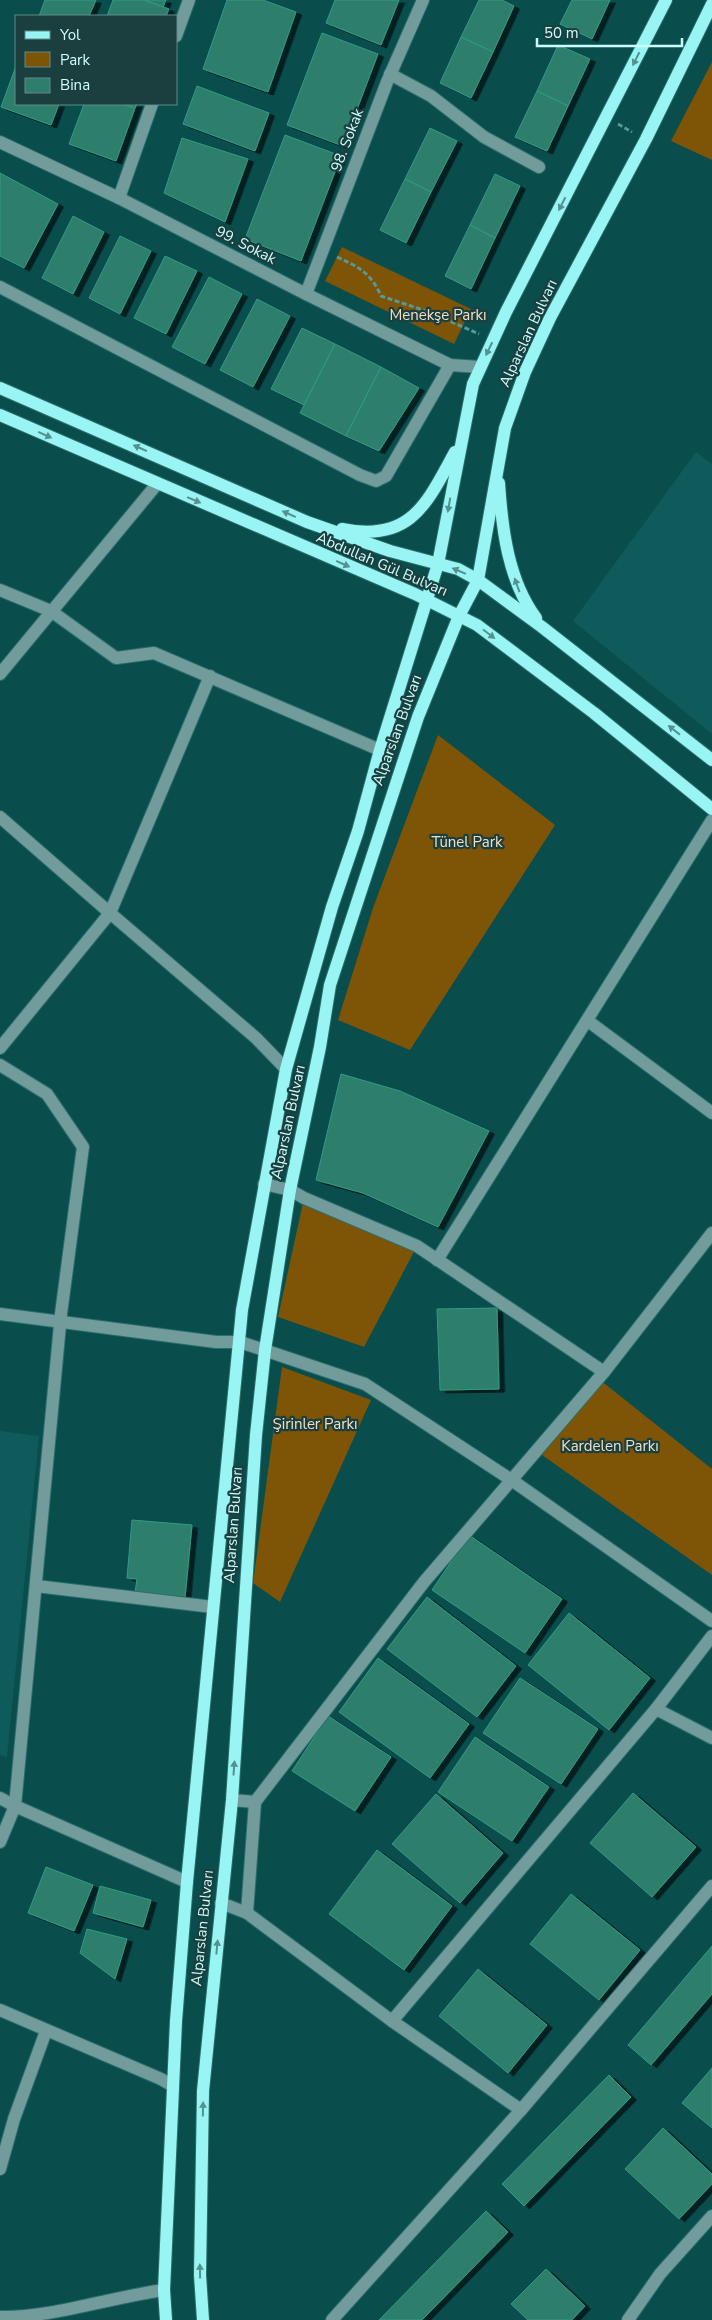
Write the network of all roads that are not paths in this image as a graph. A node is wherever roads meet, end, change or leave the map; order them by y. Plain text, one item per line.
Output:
1 (189, 0) edge
2 (423, 0) edge
3 (666, 0) edge
4 (712, 4) edge
5 (178, 30) edge
6 (390, 74) junction
7 (152, 105) edge
8 (0, 142) edge
9 (538, 167) dead end
10 (119, 198) junction
11 (0, 288) edge
12 (306, 294) junction
13 (450, 365) junction
14 (480, 367) junction
15 (0, 388) edge
16 (0, 415) edge
17 (460, 444) junction
18 (497, 464) junction
19 (157, 484) junction
20 (307, 522) junction
21 (438, 564) junction
22 (478, 580) junction
23 (0, 590) edge
24 (427, 600) junction
25 (51, 611) junction
26 (459, 616) junction
27 (542, 626) junction
28 (0, 674) edge
29 (210, 676) junction
30 (380, 750) junction
31 (712, 760) edge
32 (712, 809) edge
33 (0, 817) edge
34 (712, 820) edge
35 (110, 913) junction
36 (588, 1021) junction
37 (0, 1048) edge
38 (0, 1064) edge
39 (286, 1069) junction
40 (712, 1113) edge
41 (264, 1184) junction
42 (290, 1190) junction
43 (712, 1233) edge
44 (437, 1260) junction
45 (0, 1314) edge
46 (61, 1322) junction
47 (240, 1342) junction
48 (265, 1350) junction
49 (604, 1372) junction
50 (513, 1481) junction
51 (36, 1586) junction
52 (213, 1607) junction
53 (712, 1621) edge
54 (712, 1636) edge
55 (656, 1709) junction
56 (712, 1738) edge
57 (0, 1798) edge
58 (232, 1800) junction
59 (255, 1802) junction
60 (15, 1806) junction
61 (0, 1842) edge
62 (187, 1882) junction
63 (712, 1886) edge
64 (221, 1903) junction
65 (246, 1913) junction
66 (0, 2010) edge
67 (392, 2020) junction
68 (46, 2031) junction
69 (173, 2086) junction
70 (520, 2110) junction
71 (0, 2169) edge
72 (712, 2216) edge
73 (164, 2290) junction
74 (0, 2317) edge
75 (166, 2320) edge
76 (203, 2320) edge
77 (332, 2320) edge
78 (628, 2320) edge

1 - 5 street
2 - 6 street, 98. Sokak
3 -> 14 main road, Alparslan Bulvarı
4 - 18 main road, Alparslan Bulvarı
6 - 9 street
6 - 12 street, 98. Sokak
7 - 10 street
8 - 10 street, 99. Sokak
10 - 12 street, 99. Sokak
11 - 13 street
12 - 13 street, 99. Sokak
13 - 14 street, 99. Sokak
14 - 17 main road, Alparslan Bulvarı
20 -> 15 main road, Abdullah Gül Bulvarı
16 -> 19 main road, Abdullah Gül Bulvarı
17 - 20 main road
17 -> 21 main road, Alparslan Bulvarı
18 - 22 main road, Alparslan Bulvarı
27 -> 18 main road
19 -> 24 main road, Abdullah Gül Bulvarı
19 - 25 street
20 - 21 main road, Abdullah Gül Bulvarı
22 -> 21 main road, Abdullah Gül Bulvarı
21 - 24 main road, Alparslan Bulvarı
22 - 26 main road, Alparslan Bulvarı
22 - 27 main road, Abdullah Gül Bulvarı
23 - 25 street
24 - 26 main road, Abdullah Gül Bulvarı
24 - 30 main road, Alparslan Bulvarı
25 - 28 street
25 - 29 street
26 -> 32 main road, Abdullah Gül Bulvarı
26 - 42 main road, Alparslan Bulvarı
31 -> 27 main road, Abdullah Gül Bulvarı
29 - 30 street
29 - 35 street
30 - 39 main road, Alparslan Bulvarı
33 - 35 street
34 - 36 street
35 - 37 street
35 - 39 street
36 - 40 street
36 - 44 street
38 - 46 street
39 - 41 main road, Alparslan Bulvarı
41 - 42 street
41 - 47 main road, Alparslan Bulvarı
42 - 44 street
42 - 48 main road, Alparslan Bulvarı
43 - 49 street
44 - 49 street
45 - 46 street
46 - 47 street
46 - 51 street
47 - 48 street
47 - 52 main road, Alparslan Bulvarı
48 - 50 street
58 -> 48 main road, Alparslan Bulvarı
49 - 50 street
50 - 53 street
50 - 59 street
51 - 52 street
51 - 60 street
52 - 62 main road, Alparslan Bulvarı
54 - 55 street
55 - 56 street
55 - 67 street
57 - 60 street
58 - 59 street
58 - 64 main road, Alparslan Bulvarı
59 - 65 street
60 - 61 street
60 - 62 street
62 - 69 main road, Alparslan Bulvarı
63 - 70 street
64 - 65 street
76 -> 64 main road, Alparslan Bulvarı
65 - 67 street
66 - 68 street
67 - 70 street
68 - 69 street
68 - 71 street
69 - 73 main road, Alparslan Bulvarı
70 - 77 street
72 - 78 street
73 - 74 street
73 - 75 main road, Alparslan Bulvarı

